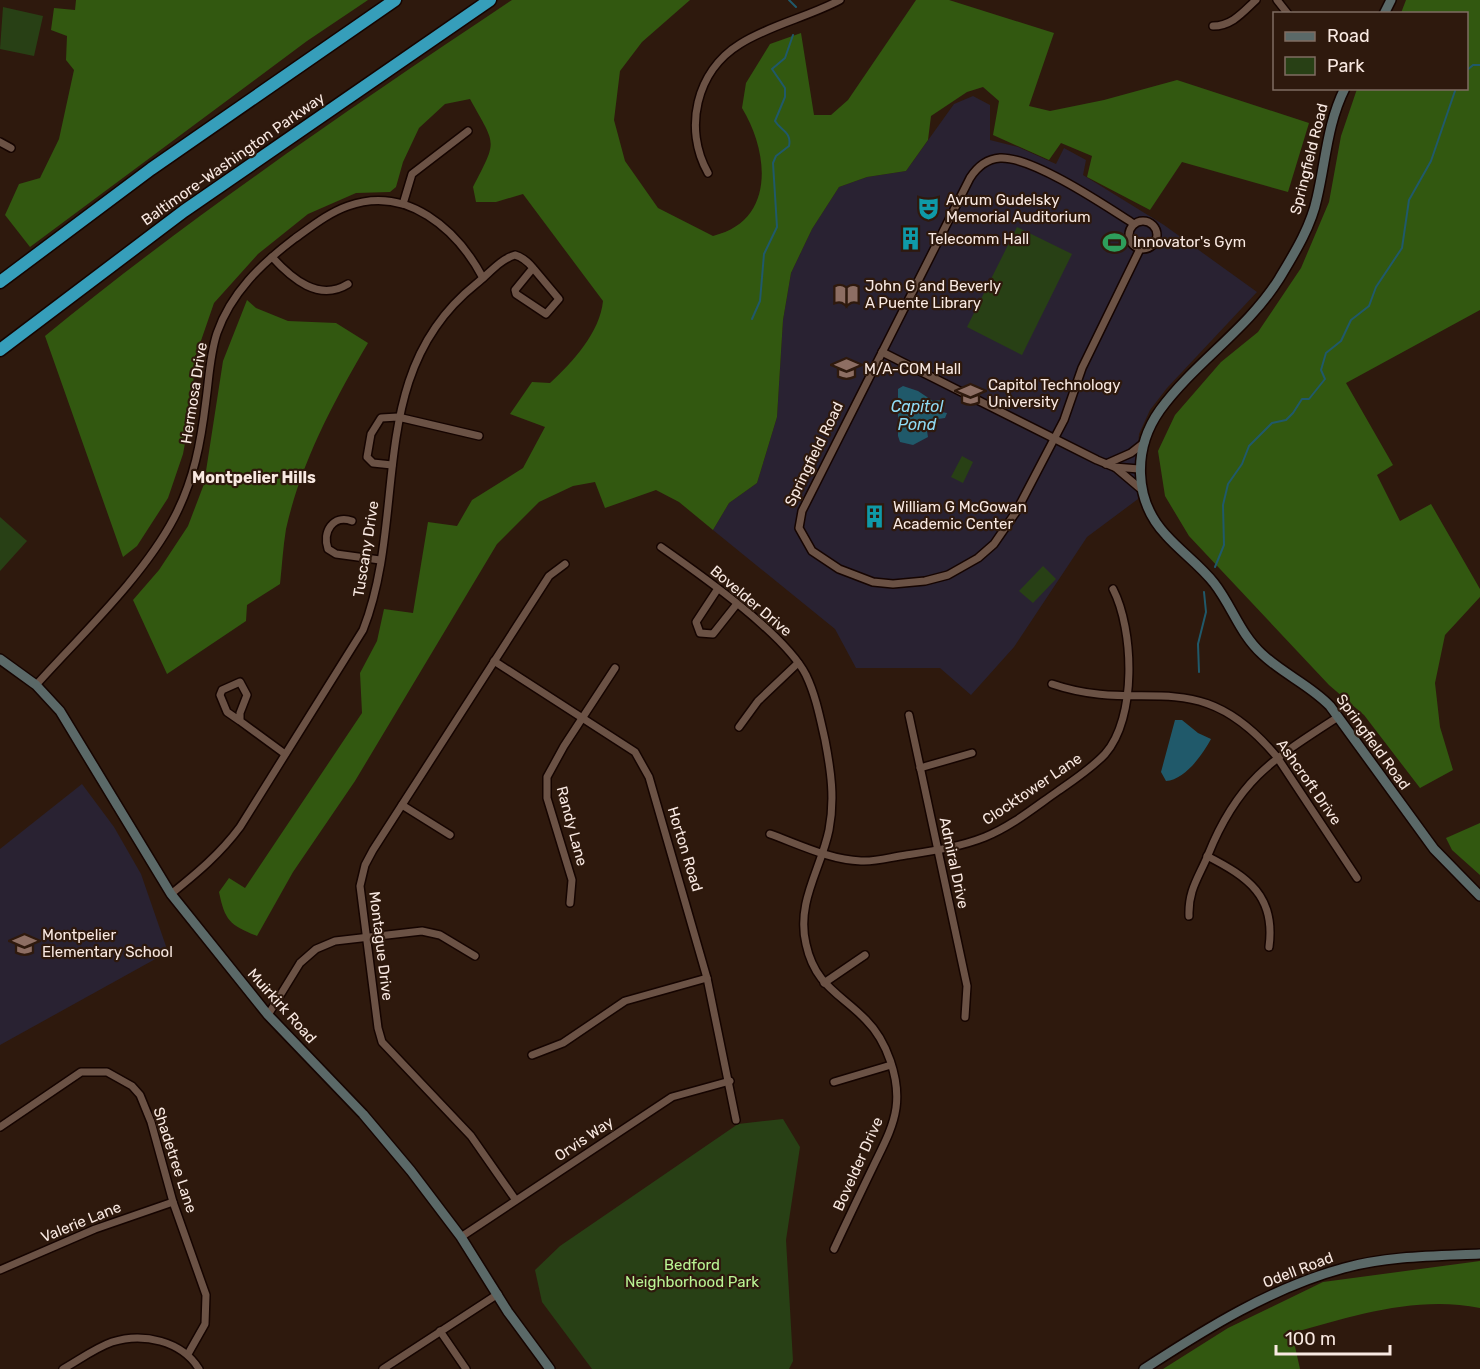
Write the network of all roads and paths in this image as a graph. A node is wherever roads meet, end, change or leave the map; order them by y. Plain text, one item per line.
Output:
1 (395, 0) edge
2 (490, 0) edge
3 (840, 0) edge
4 (1256, 0) edge
5 (1277, 0) edge
6 (1286, 12) edge
7 (1213, 26) dead end
8 (1344, 90) edge
9 (468, 131) dead end
10 (0, 142) edge
11 (11, 148) dead end
12 (708, 173) dead end
13 (403, 204) junction
14 (1134, 224) junction
15 (1140, 249) junction
16 (273, 257) junction
17 (533, 268) junction
18 (483, 278) junction
19 (0, 282) edge
20 (348, 284) dead end
21 (0, 350) edge
22 (882, 352) junction
23 (398, 417) junction
24 (479, 436) dead end
25 (1054, 439) junction
26 (1145, 442) junction
27 (1105, 464) junction
28 (392, 465) junction
29 (1114, 467) junction
30 (1140, 469) junction
31 (1142, 490) junction
32 (352, 521) dead end
33 (661, 547) dead end
34 (380, 560) junction
35 (565, 564) dead end
36 (1113, 589) dead end
37 (717, 590) junction
38 (736, 605) junction
39 (0, 659) edge
40 (495, 661) junction
41 (798, 663) junction
42 (615, 668) dead end
43 (1052, 684) dead end
44 (36, 686) junction
45 (1127, 696) junction
46 (909, 715) dead end
47 (582, 717) junction
48 (1338, 717) junction
49 (240, 721) junction
50 (739, 727) dead end
51 (972, 753) dead end
52 (285, 754) junction
53 (1276, 757) junction
54 (920, 768) junction
55 (402, 805) junction
56 (770, 834) dead end
57 (450, 835) dead end
58 (939, 849) junction
59 (822, 852) junction
60 (1207, 856) junction
61 (1357, 878) dead end
62 (171, 894) junction
63 (1480, 896) edge
64 (570, 903) dead end
65 (1189, 915) dead end
66 (366, 939) junction
67 (1269, 947) dead end
68 (865, 955) dead end
69 (475, 956) dead end
70 (707, 978) junction
71 (824, 982) junction
72 (268, 1015) junction
73 (965, 1017) dead end
74 (532, 1055) dead end
75 (891, 1065) junction
76 (730, 1081) junction
77 (834, 1082) dead end
78 (736, 1120) dead end
79 (0, 1127) edge
80 (515, 1199) junction
81 (173, 1202) junction
82 (461, 1237) junction
83 (834, 1249) dead end
84 (1480, 1254) edge
85 (0, 1270) edge
86 (498, 1294) junction
87 (440, 1331) junction
88 (188, 1354) junction
89 (63, 1369) edge
90 (199, 1369) edge
91 (383, 1369) edge
92 (466, 1369) edge
93 (550, 1369) edge
94 (1144, 1369) edge

1 - 19 highway
2 - 21 highway, Baltimore-Washington Parkway
3 - 12 street
4 - 7 street
5 - 6 street
8 - 26 street, Springfield Road
9 - 13 street
10 - 11 street
13 - 16 street, Hermosa Drive
13 - 18 street, Hermosa Drive
14 - 15 street
14 - 15 street
14 - 22 street
15 - 25 street
16 - 20 street
16 - 44 street, Hermosa Drive
17 - 17 street
17 - 18 street, Tuscany Drive
18 - 23 street, Tuscany Drive
22 - 25 street
22 - 25 street, Springfield Road
23 - 24 street
23 - 28 street, Tuscany Drive
23 - 28 street
25 - 27 street
26 - 27 street
26 - 30 street, Springfield Road
27 - 29 street
28 - 34 street, Tuscany Drive
29 - 30 street
29 - 31 street
30 - 31 street, Springfield Road
31 - 48 street, Springfield Road
32 - 34 street
33 - 37 street, Bovelder Drive
34 - 52 street, Tuscany Drive
35 - 40 street, Montague Drive
36 - 45 street, Clocktower Lane
37 - 38 street, Bovelder Drive
37 - 38 street
38 - 41 street, Bovelder Drive
39 - 44 street, Muirkirk Road
40 - 47 street, Horton Road
40 - 55 street, Montague Drive
41 - 50 street
41 - 59 street, Bovelder Drive
42 - 47 street, Randy Lane
43 - 45 street, Ashcroft Drive
44 - 62 street, Muirkirk Road
45 - 53 street, Ashcroft Drive
45 - 58 street, Clocktower Lane
46 - 54 street, Admiral Drive
47 - 64 street, Randy Lane
47 - 70 street, Horton Road
48 - 53 street
48 - 63 street, Springfield Road
49 - 49 street
49 - 52 street
51 - 54 street
52 - 62 street, Tuscany Drive
53 - 60 street
53 - 61 street, Ashcroft Drive
54 - 58 street, Admiral Drive
55 - 57 street
55 - 66 street, Montague Drive
56 - 59 street, Clocktower Lane
58 - 59 street, Clocktower Lane
58 - 73 street, Admiral Drive
59 - 71 street, Bovelder Drive
60 - 65 street
60 - 67 street
62 - 72 street, Muirkirk Road
66 - 69 street
66 - 72 street
66 - 80 street, Montague Drive
68 - 71 street
70 - 74 street
70 - 76 street, Horton Road
71 - 75 street, Bovelder Drive
72 - 82 street, Muirkirk Road
75 - 77 street
75 - 83 street, Bovelder Drive
76 - 78 street, Horton Road
76 - 80 street, Orvis Way
79 - 81 street, Shadetree Lane
80 - 82 street, Orvis Way
81 - 85 street, Valerie Lane
81 - 88 street, Shadetree Lane
82 - 86 street, Muirkirk Road
84 - 94 street, Odell Road
86 - 87 street
86 - 93 street, Muirkirk Road
87 - 91 street
87 - 92 street
88 - 89 street
88 - 90 street

